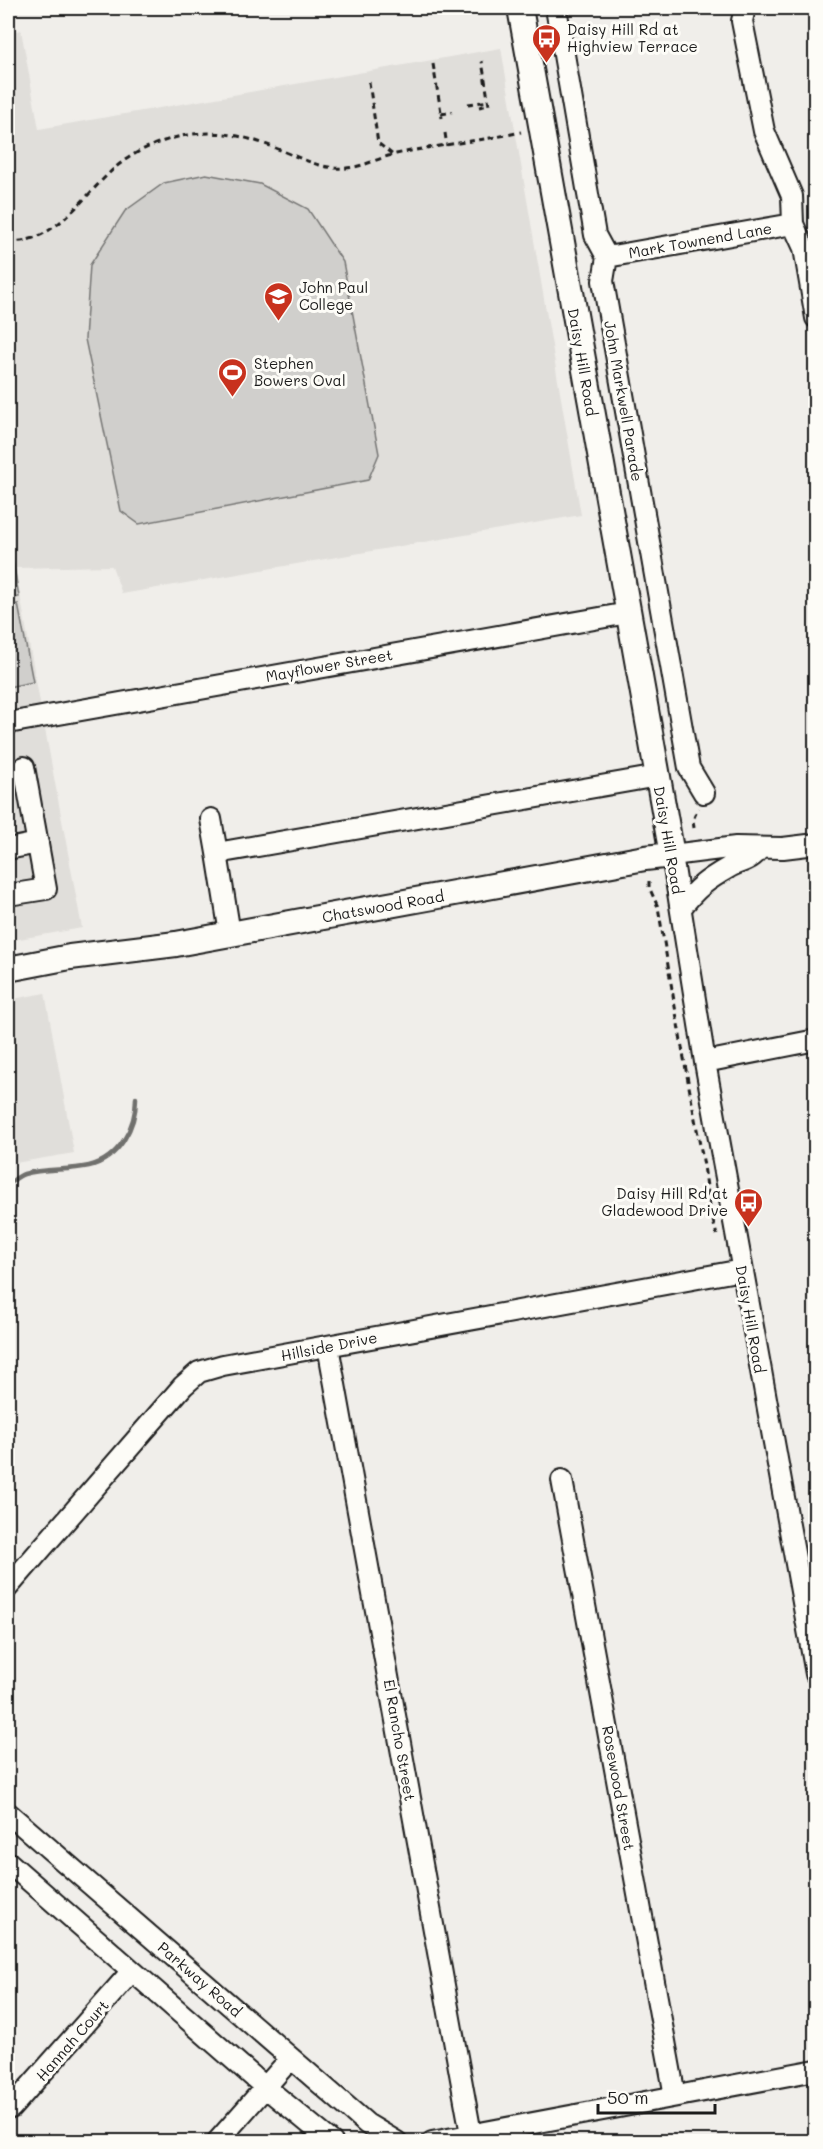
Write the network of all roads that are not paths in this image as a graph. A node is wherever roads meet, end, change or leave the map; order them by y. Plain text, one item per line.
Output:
1 (520, 8) edge
2 (556, 8) edge
3 (745, 8) edge
4 (793, 224) junction
5 (607, 257) junction
6 (816, 318) edge
7 (628, 613) junction
8 (8, 723) edge
9 (24, 767) dead end
10 (658, 776) junction
11 (704, 793) dead end
12 (211, 819) dead end
13 (38, 843) junction
14 (816, 844) edge
15 (8, 849) edge
16 (759, 849) junction
17 (217, 853) junction
18 (672, 855) junction
19 (8, 895) edge
20 (681, 908) junction
21 (230, 934) junction
22 (8, 969) edge
23 (816, 1040) edge
24 (705, 1062) junction
25 (742, 1270) junction
26 (328, 1346) junction
27 (562, 1480) dead end
28 (8, 1587) edge
29 (816, 1674) edge
30 (8, 1813) edge
31 (8, 1862) edge
32 (132, 1971) junction
33 (291, 2058) junction
34 (816, 2070) edge
35 (265, 2087) junction
36 (675, 2096) junction
37 (11, 2109) dead end
38 (471, 2134) junction
39 (217, 2142) edge
40 (332, 2142) edge
41 (397, 2142) edge
42 (432, 2142) edge

1 - 7 main road, Daisy Hill Road
2 - 5 street
3 - 4 street
4 - 5 street, Mark Townend Lane
4 - 6 street
5 - 11 street, John Markwell Parade
7 - 8 street, Mayflower Street
7 - 10 main road, Daisy Hill Road
9 - 13 street
10 - 17 street
10 - 18 main road, Daisy Hill Road
12 - 17 street
13 - 15 street
13 - 19 street
14 - 16 street, Chatswood Road
16 - 18 street, Chatswood Road
16 - 20 street, Chatswood Road
17 - 21 street
18 - 20 street, Daisy Hill Road
18 - 21 main road, Chatswood Road
20 - 24 street, Daisy Hill Road
21 - 22 main road, Chatswood Road
23 - 24 street
24 - 25 street, Daisy Hill Road
25 - 26 street, Hillside Drive
25 - 29 street, Daisy Hill Road
26 - 28 street, Hillside Drive
26 - 38 street, El Rancho Street
27 - 36 street, Rosewood Street
30 - 33 street, Parkway Road
31 - 32 street
32 - 35 street
32 - 37 street, Hannah Court
33 - 35 street
33 - 41 street, Parkway Road
34 - 36 street
35 - 39 street
35 - 40 street
36 - 38 street
38 - 42 street

